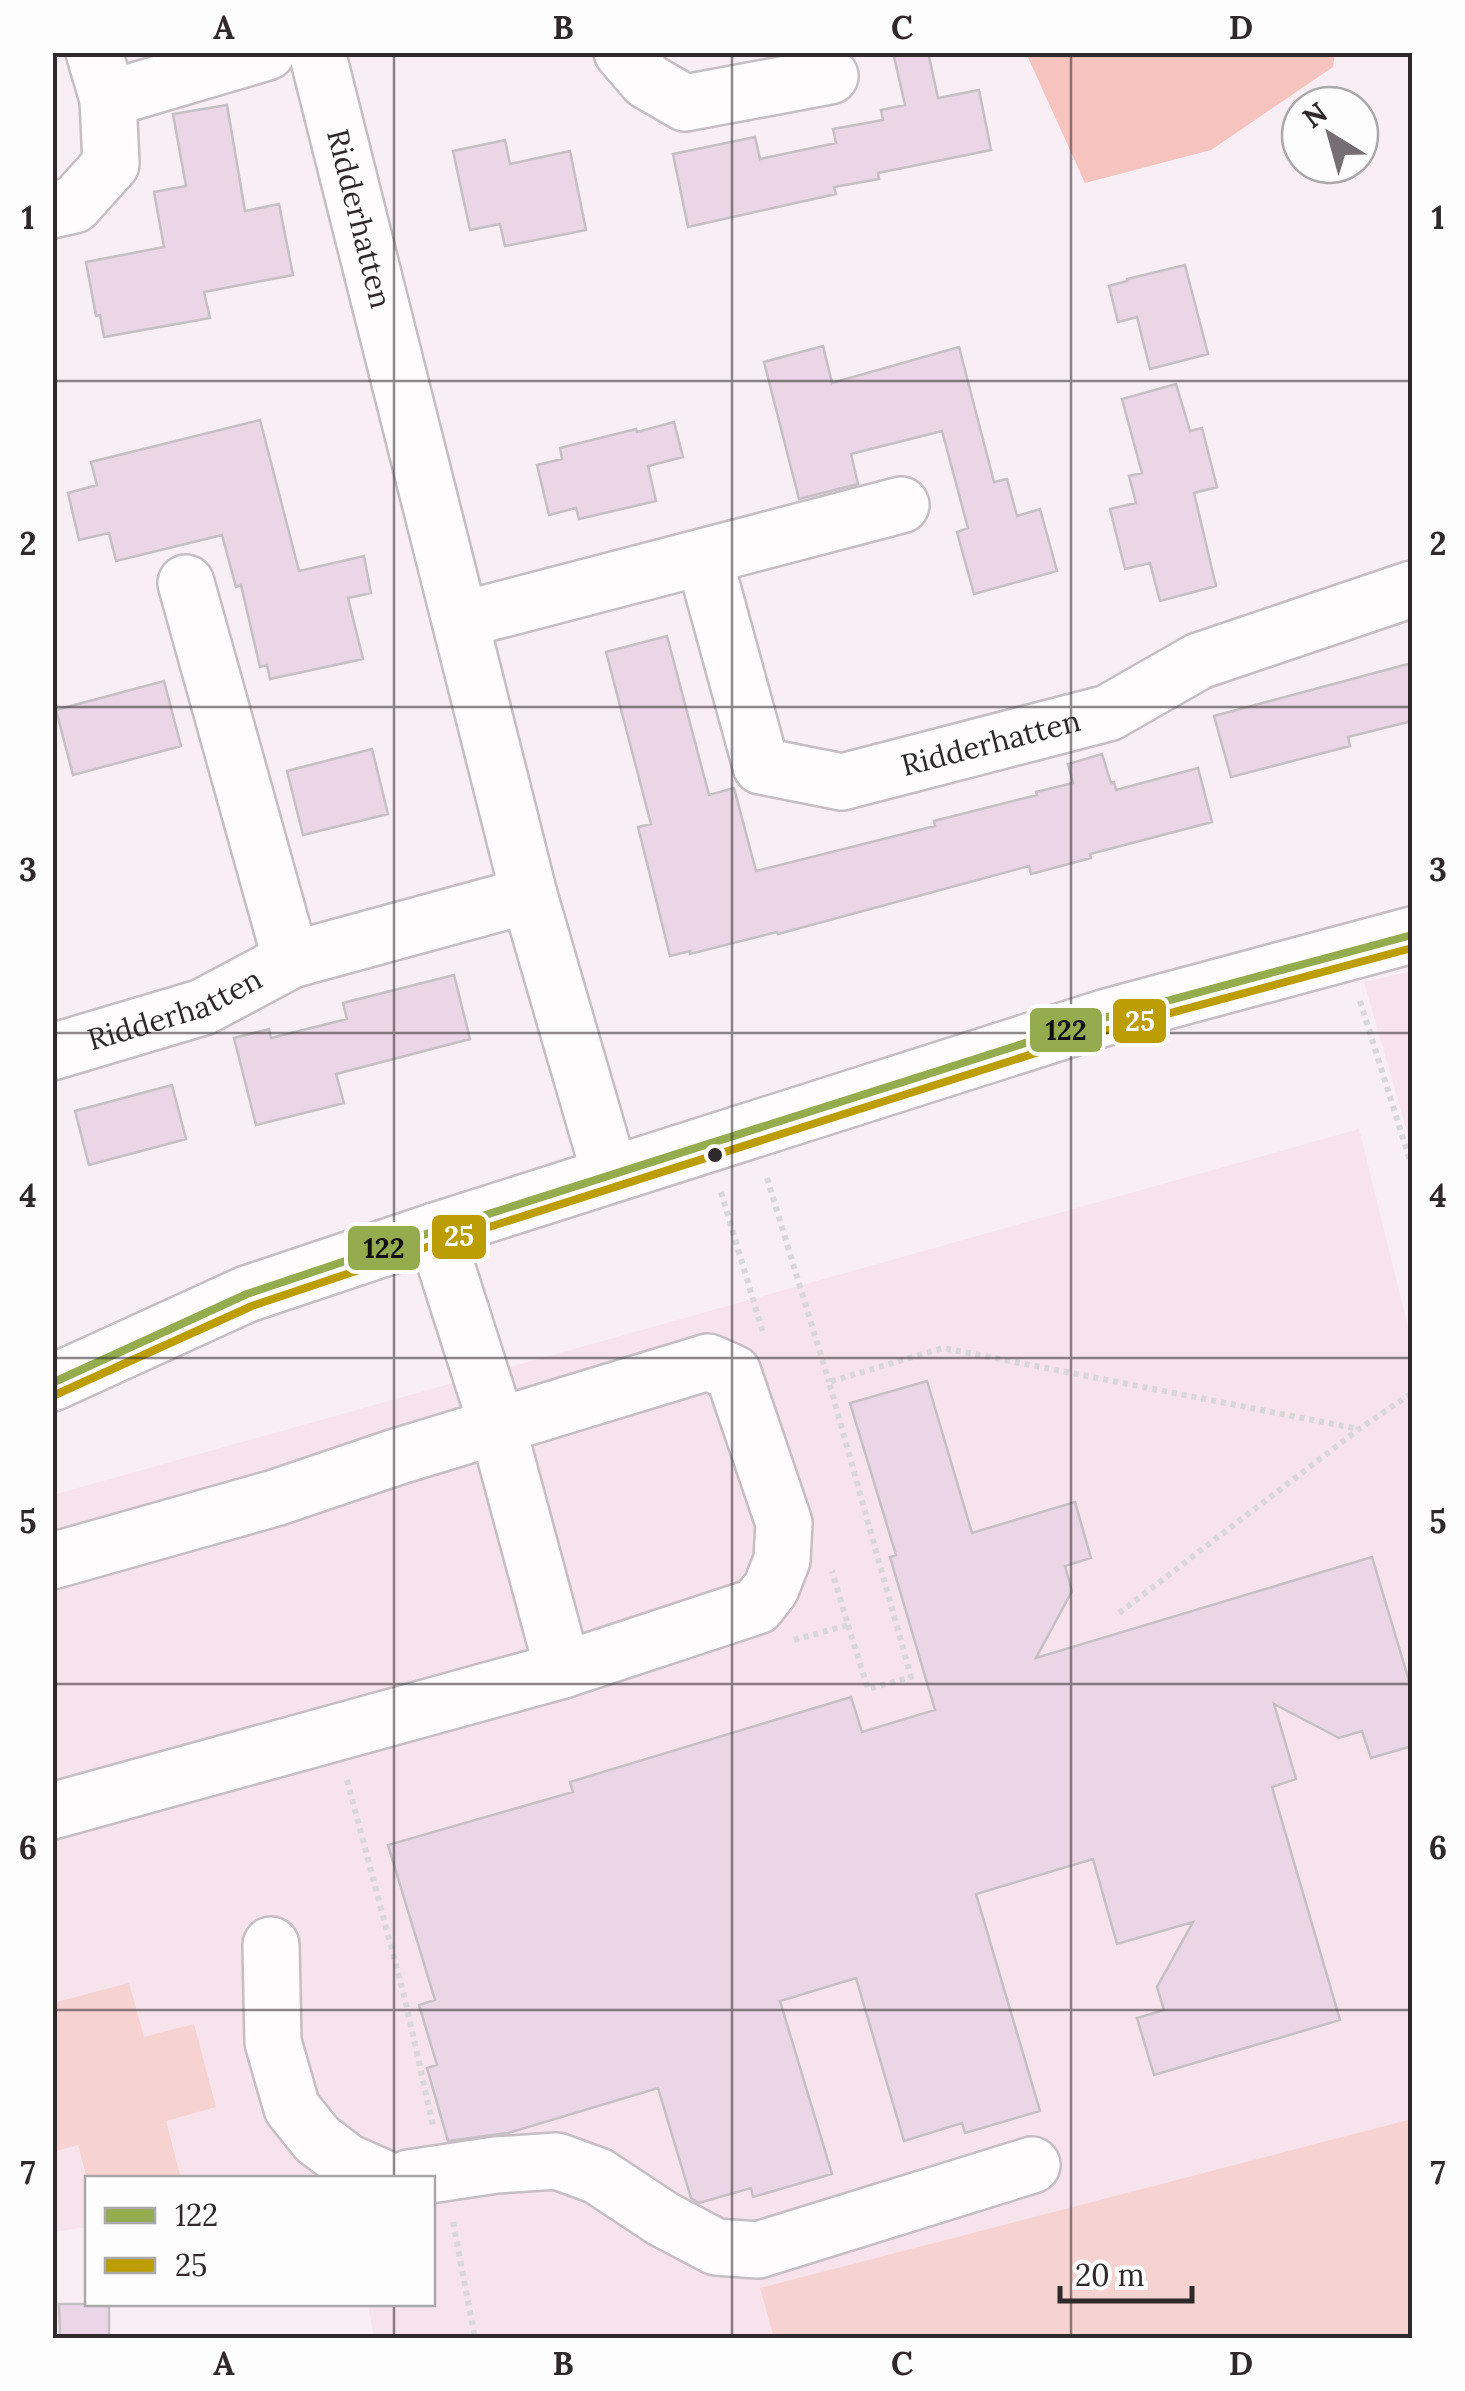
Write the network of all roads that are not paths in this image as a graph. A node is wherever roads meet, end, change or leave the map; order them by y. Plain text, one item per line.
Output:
1 (267, 52) edge
2 (317, 52) edge
3 (622, 52) edge
4 (101, 76) edge
5 (830, 76) dead end
6 (52, 210) edge
7 (901, 505) dead end
8 (704, 558) junction
9 (186, 583) dead end
10 (1412, 589) edge
11 (461, 620) junction
12 (528, 894) junction
13 (1412, 935) edge
14 (291, 960) junction
15 (52, 1052) edge
16 (610, 1174) junction
17 (435, 1231) junction
18 (52, 1383) edge
19 (497, 1426) junction
20 (52, 1560) edge
21 (563, 1670) junction
22 (52, 1811) edge
23 (271, 1945) dead end
24 (1032, 2164) dead end
25 (378, 2176) edge
26 (426, 2176) edge

1 - 4 street
2 - 11 street, Ridderhatten
3 - 5 street
4 - 6 street
7 - 8 street
8 - 10 street, Ridderhatten
8 - 11 street
9 - 14 street, Ridderhatten
11 - 12 street, Ridderhatten
12 - 14 street, Ridderhatten
12 - 16 street, Ridderhatten
13 - 16 street
14 - 15 street, Ridderhatten
16 - 17 street
17 - 18 street
17 - 19 street
19 - 20 street
19 - 21 street
19 - 21 street
21 - 22 street
23 - 25 street
24 - 26 street

